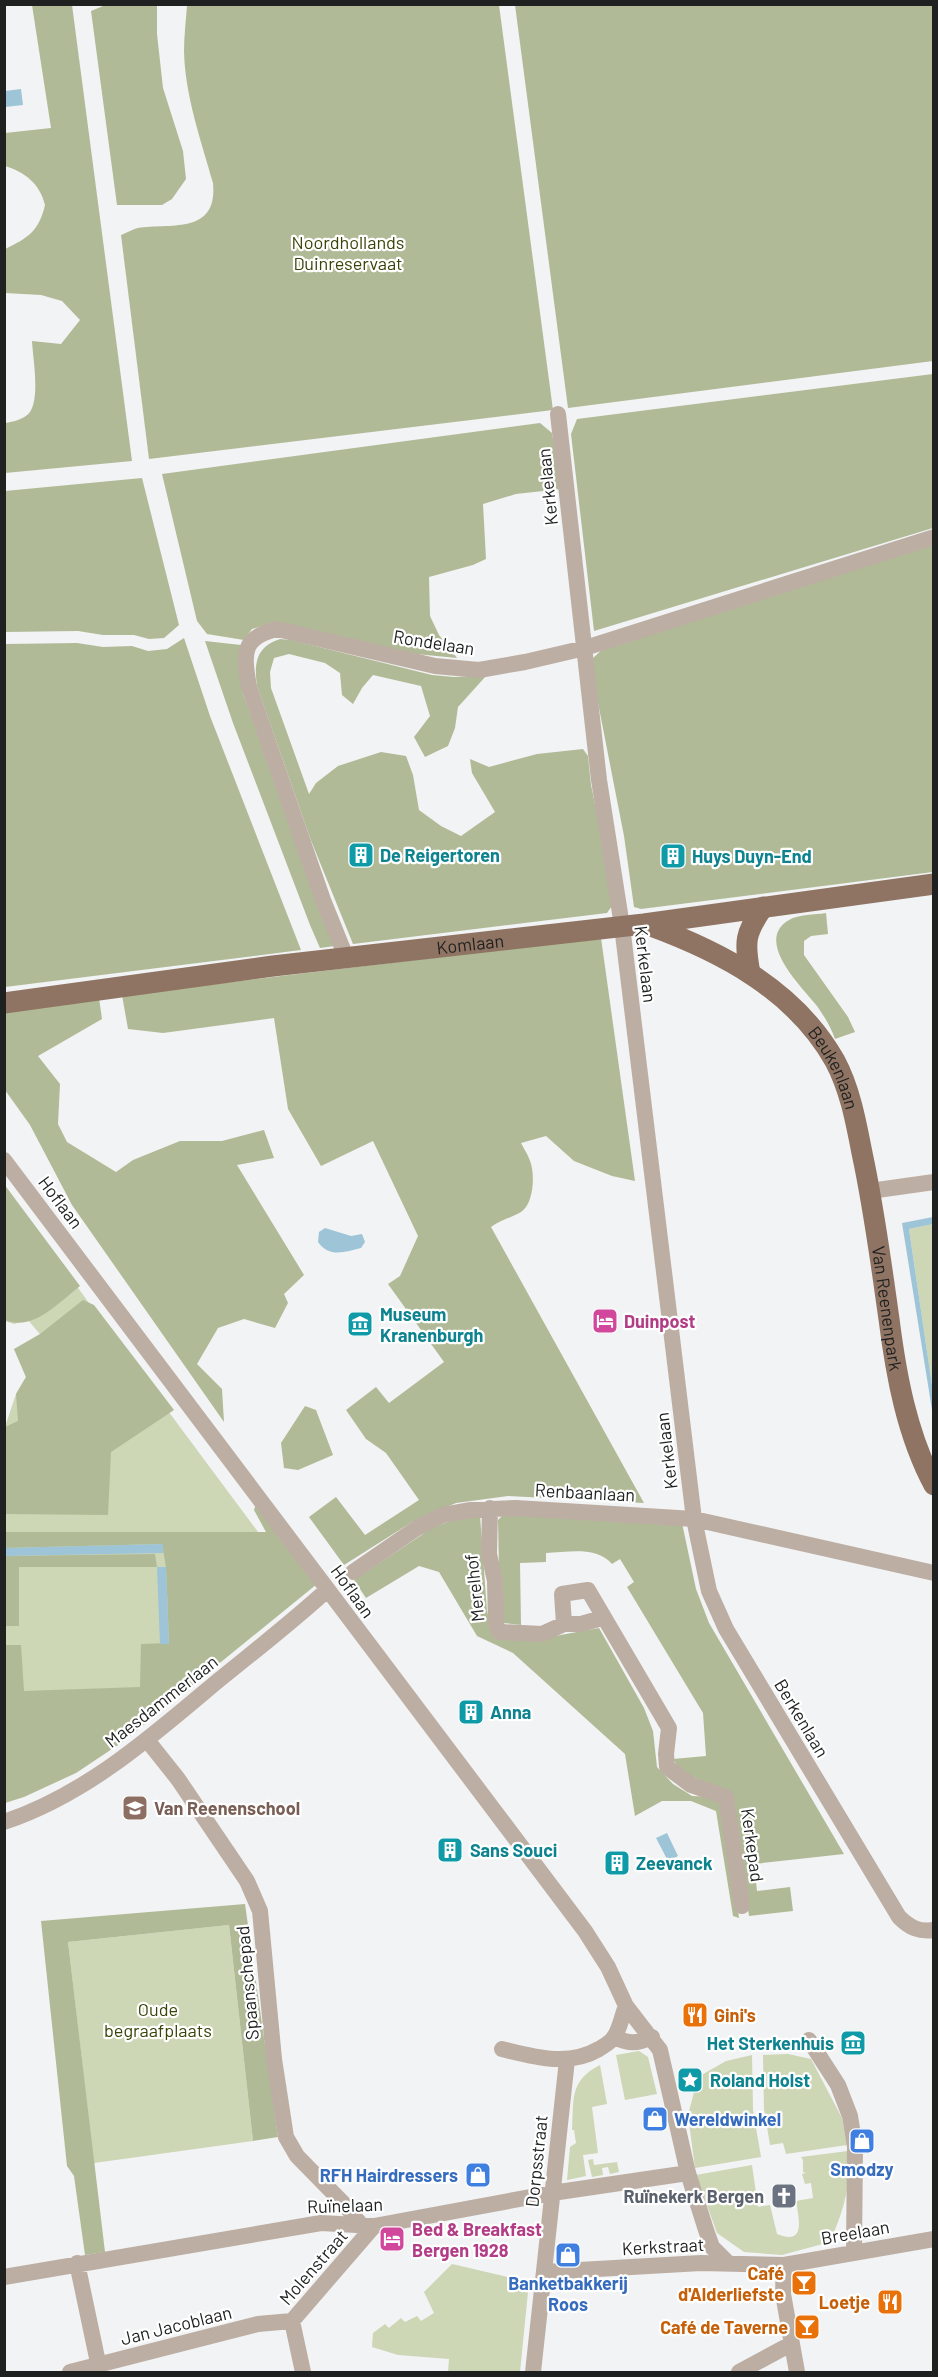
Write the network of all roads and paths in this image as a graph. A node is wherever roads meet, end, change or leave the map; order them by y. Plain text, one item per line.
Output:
1 (558, 414) dead end
2 (933, 537) edge
3 (585, 648) junction
4 (933, 884) edge
5 (763, 907) junction
6 (644, 924) junction
7 (622, 926) junction
8 (346, 957) junction
9 (750, 973) junction
10 (4, 1004) edge
11 (4, 1160) edge
12 (933, 1182) edge
13 (870, 1191) junction
14 (933, 1485) edge
15 (490, 1508) junction
16 (694, 1519) junction
17 (353, 1572) dead end
18 (933, 1573) edge
19 (327, 1590) junction
20 (602, 1618) junction
21 (564, 1624) junction
22 (147, 1740) junction
23 (4, 1822) edge
24 (742, 1906) dead end
25 (933, 1930) edge
26 (626, 2006) junction
27 (614, 2037) junction
28 (809, 2040) dead end
29 (656, 2044) junction
30 (502, 2049) dead end
31 (567, 2060) junction
32 (688, 2173) junction
33 (552, 2193) junction
34 (369, 2226) junction
35 (933, 2239) edge
36 (712, 2247) junction
37 (854, 2251) junction
38 (77, 2263) junction
39 (700, 2263) junction
40 (728, 2263) junction
41 (784, 2265) junction
42 (545, 2272) junction
43 (4, 2277) edge
44 (292, 2321) junction
45 (791, 2344) junction
46 (100, 2368) edge
47 (70, 2373) edge
48 (303, 2373) edge
49 (533, 2373) edge
50 (739, 2373) edge
51 (797, 2373) edge

1 - 3 street, Kerkelaan
2 - 3 street, Rondelaan
3 - 7 street, Kerkelaan
3 - 8 street, Rondelaan
4 - 5 main road, Komlaan
5 - 6 main road, Komlaan
5 - 9 main road
6 - 7 main road, Komlaan
6 - 9 main road, Beukenlaan
7 - 8 main road, Komlaan
7 - 16 street, Kerkelaan
8 - 10 main road, Komlaan
9 - 13 main road, Beukenlaan
11 - 19 street, Hoflaan
12 - 13 street
13 - 14 main road, Van Reenenpark
15 - 16 street, Renbaanlaan
15 - 17 street, Renbaanlaan
15 - 21 street, Merelhof
16 - 18 street, Renbaanlaan
16 - 25 street, Berkenlaan
19 - 22 street, Maesdammerlaan
19 - 26 street, Hoflaan
20 - 21 street, Merelhof
20 - 21 street
20 - 24 street, Kerkepad
22 - 23 street, Maesdammerlaan
22 - 34 street, Spaanschepad
26 - 27 street
26 - 29 street, Hoflaan
27 - 29 street
27 - 31 street
28 - 37 street
29 - 32 street
30 - 31 street
31 - 33 street, Dorpsstraat
32 - 33 street, Ruïnelaan
32 - 36 street
33 - 34 street, Ruïnelaan
33 - 42 street, Dorpsstraat
34 - 38 street, Ruïnelaan
34 - 44 street, Molenstraat
35 - 37 street, Breelaan
36 - 39 street
36 - 40 street
37 - 41 street, Breelaan
38 - 43 street, Ruïnelaan
38 - 46 street
39 - 40 street, Kerkstraat
39 - 42 street, Kerkstraat
40 - 41 street, Kerkstraat
41 - 45 street
42 - 49 street, Dorpsstraat
44 - 46 street, Jan Jacoblaan
44 - 48 street, Molenstraat
45 - 50 street
45 - 51 street
46 - 47 street, Jan Jacoblaan

